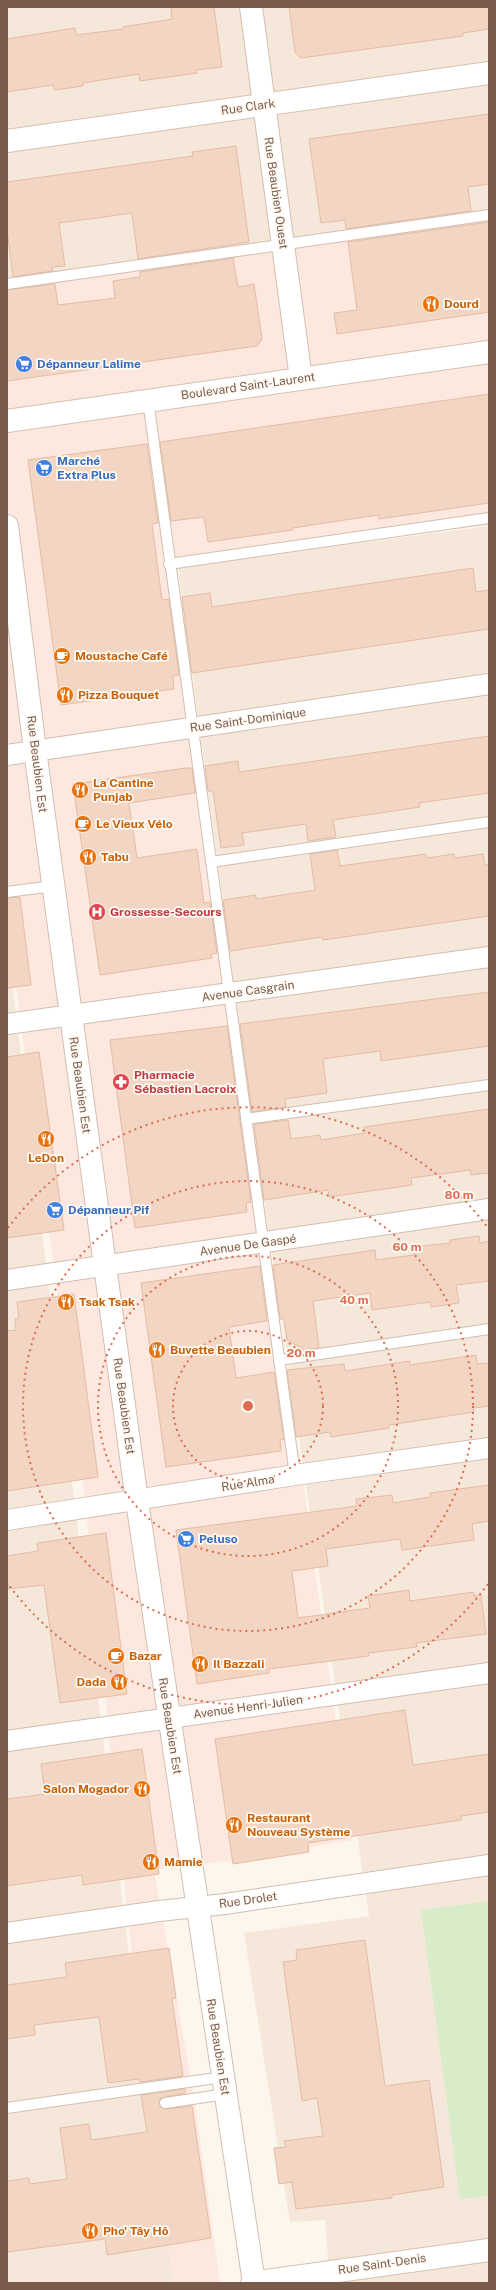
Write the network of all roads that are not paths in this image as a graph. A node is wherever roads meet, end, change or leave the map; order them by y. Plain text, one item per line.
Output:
1 (251, 7) edge
2 (489, 73) edge
3 (264, 105) junction
4 (7, 140) edge
5 (489, 215) edge
6 (283, 245) junction
7 (7, 284) edge
8 (489, 352) edge
9 (301, 379) junction
10 (148, 400) junction
11 (7, 421) edge
12 (489, 518) edge
13 (7, 526) edge
14 (169, 564) junction
15 (12, 599) edge
16 (489, 684) edge
17 (192, 728) junction
18 (35, 750) junction
19 (7, 755) edge
20 (489, 822) edge
21 (211, 862) junction
22 (53, 886) junction
23 (7, 892) edge
24 (489, 957) edge
25 (230, 993) junction
26 (71, 1015) junction
27 (7, 1024) edge
28 (489, 1085) edge
29 (246, 1119) junction
30 (489, 1210) edge
31 (262, 1243) junction
32 (104, 1266) junction
33 (7, 1280) edge
34 (489, 1329) edge
35 (279, 1360) junction
36 (489, 1448) edge
37 (295, 1475) junction
38 (137, 1500) junction
39 (7, 1520) edge
40 (489, 1673) edge
41 (168, 1718) junction
42 (7, 1741) edge
43 (489, 1865) edge
44 (197, 1907) junction
45 (7, 1933) edge
46 (224, 2085) junction
47 (165, 2103) dead end
48 (7, 2108) edge
49 (489, 2250) edge
50 (254, 2283) edge

1 - 3 street, Rue Beaubien Ouest
2 - 3 street, Rue Clark
3 - 4 street, Rue Clark
3 - 6 street, Rue Beaubien Ouest
5 - 6 lane
6 - 7 lane
6 - 9 street, Rue Beaubien Ouest
8 - 9 street, Boulevard Saint-Laurent
9 - 10 street, Boulevard Saint-Laurent
10 - 11 street, Boulevard Saint-Laurent
10 - 14 lane
12 - 14 lane
13 - 15 street, Rue Beaubien Est
14 - 17 lane
15 - 18 street, Rue Beaubien Est
16 - 17 street, Rue Saint-Dominique
17 - 18 street, Rue Saint-Dominique
17 - 21 lane
18 - 19 street, Rue Saint-Dominique
18 - 22 street, Rue Beaubien Est
20 - 21 lane
21 - 25 lane
22 - 23 lane
22 - 26 street, Rue Beaubien Est
24 - 25 street, Avenue Casgrain
25 - 26 street, Avenue Casgrain
25 - 29 lane
26 - 27 street, Avenue Casgrain
26 - 32 street, Rue Beaubien Est
28 - 29 lane
29 - 31 lane
30 - 31 street, Avenue De Gaspé
31 - 32 street, Avenue De Gaspé
31 - 35 lane
32 - 33 street, Avenue De Gaspé
32 - 38 street, Rue Beaubien Est
34 - 35 lane
35 - 37 lane
36 - 37 street, Rue Alma
37 - 38 street, Rue Alma
38 - 39 street, Rue Alma
38 - 41 street, Rue Beaubien Est
40 - 41 street, Avenue Henri-Julien
41 - 42 street, Avenue Henri-Julien
41 - 44 street, Rue Beaubien Est
43 - 44 street, Rue Drolet
44 - 45 street, Rue Drolet
44 - 46 street, Rue Beaubien Est
46 - 47 lane
46 - 48 lane
46 - 50 street, Rue Beaubien Est
49 - 50 street, Rue Saint-Denis

